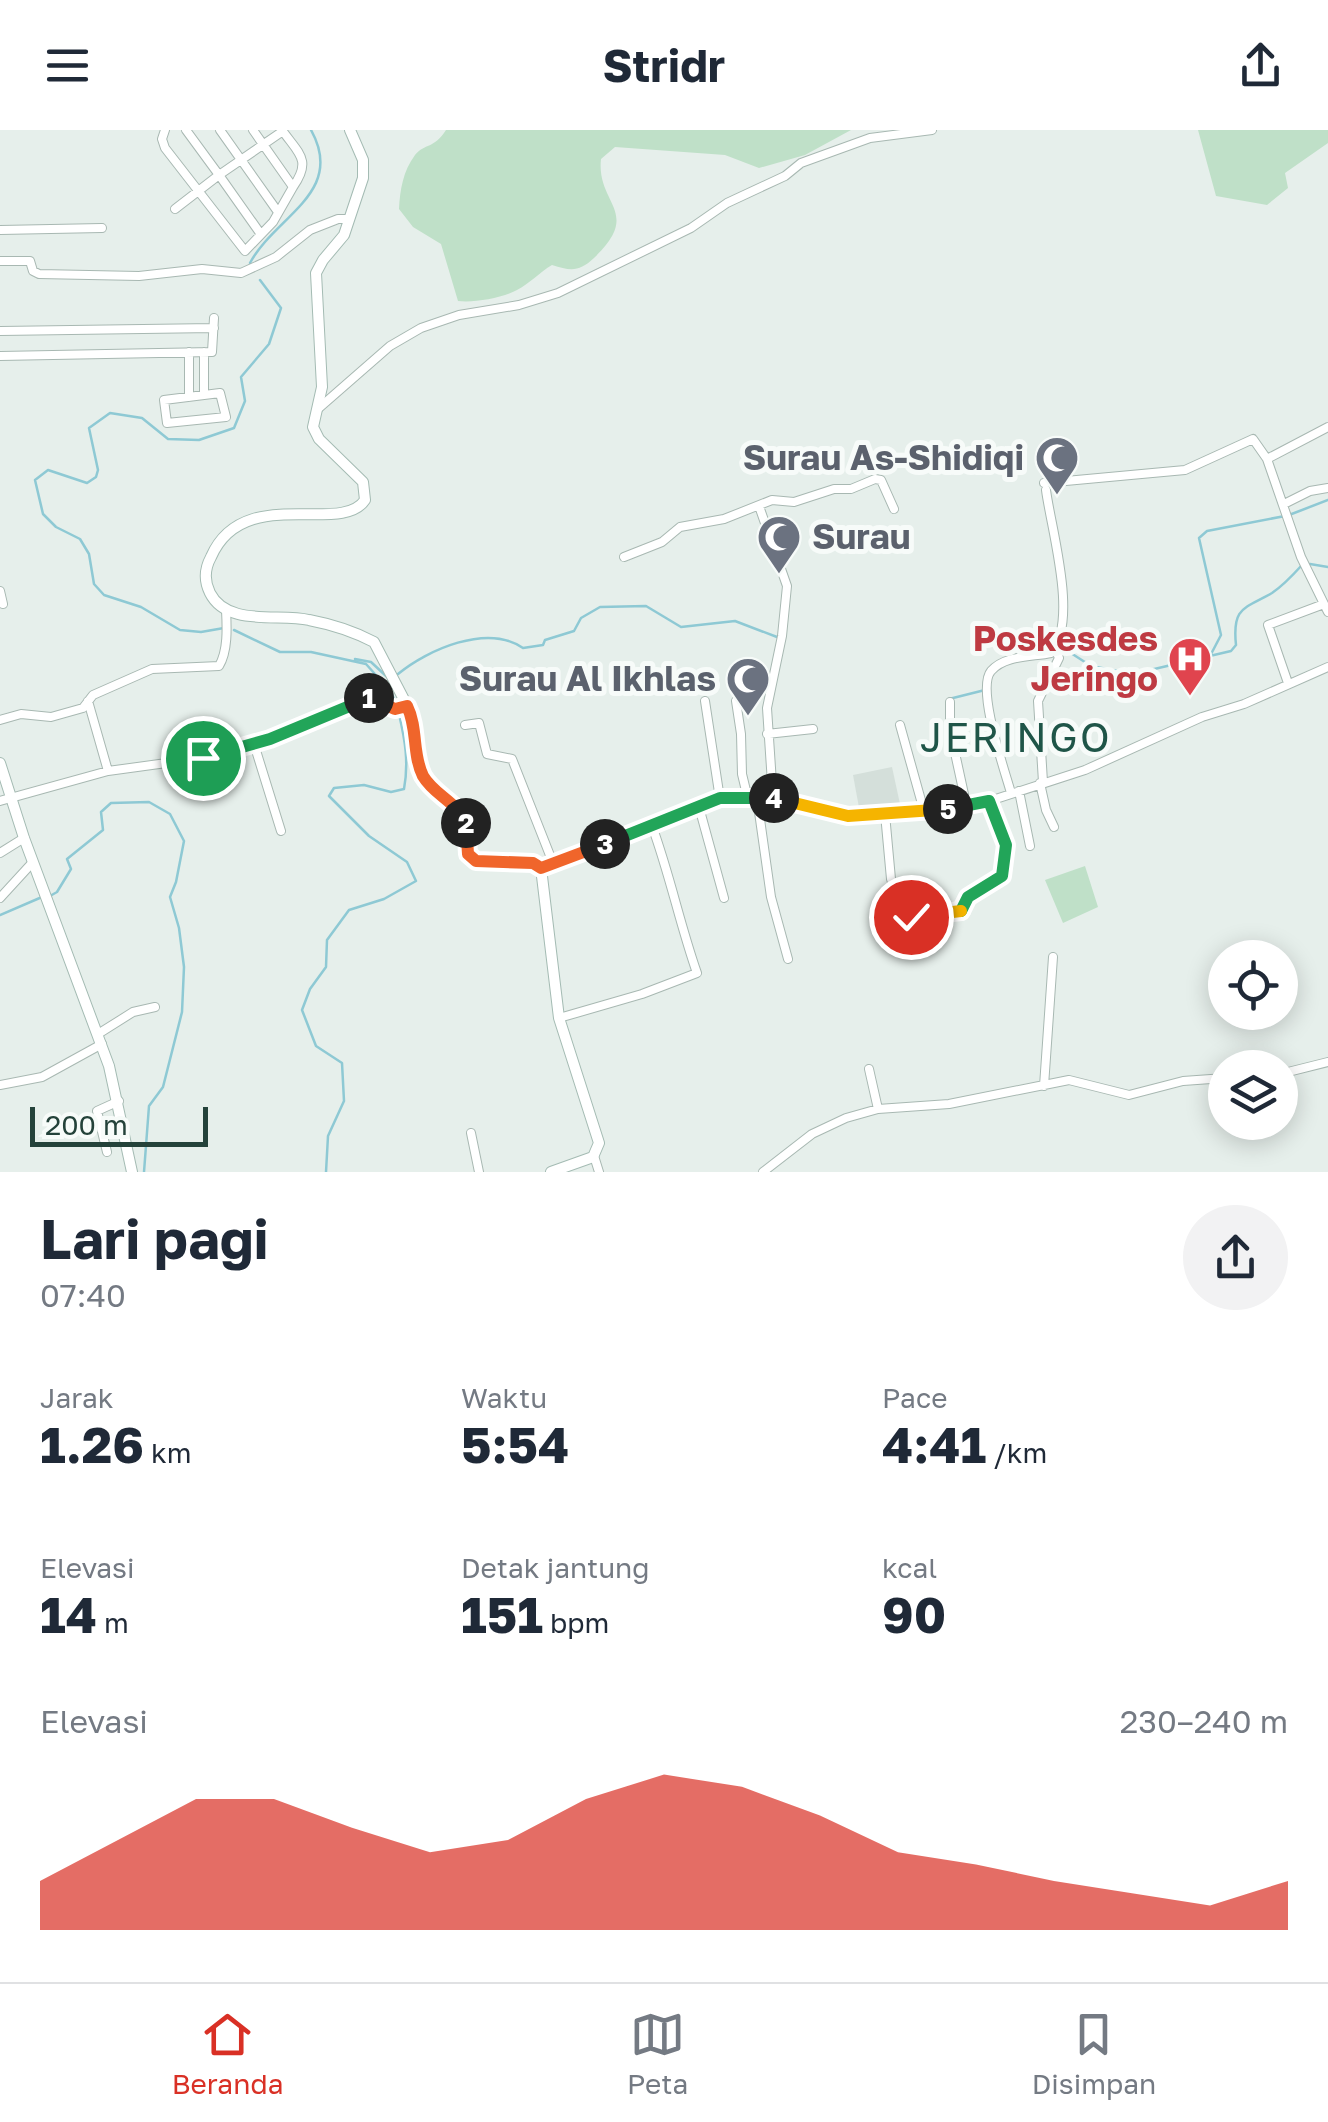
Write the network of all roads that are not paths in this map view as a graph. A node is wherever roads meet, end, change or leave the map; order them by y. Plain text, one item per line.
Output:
1 (165, 130) edge
2 (186, 130) edge
3 (220, 130) edge
4 (253, 130) edge
5 (282, 130) edge
6 (350, 130) edge
7 (932, 130) edge
8 (263, 145) junction
9 (242, 160) junction
10 (219, 176) junction
11 (293, 187) junction
12 (199, 191) junction
13 (175, 209) dead end
14 (278, 212) junction
15 (347, 219) junction
16 (102, 228) dead end
17 (0, 230) edge
18 (260, 233) junction
19 (0, 261) edge
20 (214, 318) dead end
21 (214, 328) junction
22 (0, 331) edge
23 (100, 332) junction
24 (190, 352) junction
25 (204, 352) junction
26 (101, 353) junction
27 (0, 356) edge
28 (204, 394) junction
29 (189, 397) junction
30 (317, 410) junction
31 (1325, 428) edge
32 (1328, 440) edge
33 (1267, 458) junction
34 (1328, 488) edge
35 (1284, 504) junction
36 (759, 506) junction
37 (894, 509) dead end
38 (624, 557) dead end
39 (0, 591) edge
40 (4, 604) dead end
41 (1326, 608) edge
42 (226, 610) junction
43 (1055, 648) junction
44 (1328, 666) edge
45 (1288, 683) junction
46 (88, 701) junction
47 (705, 701) dead end
48 (736, 701) dead end
49 (950, 702) dead end
50 (407, 706) junction
51 (0, 720) edge
52 (465, 725) dead end
53 (900, 725) dead end
54 (813, 729) dead end
55 (767, 734) junction
56 (254, 744) junction
57 (0, 764) edge
58 (108, 770) junction
59 (1042, 783) junction
60 (1015, 792) junction
61 (720, 798) junction
62 (753, 798) junction
63 (773, 798) junction
64 (5, 799) edge
65 (989, 801) junction
66 (699, 806) junction
67 (967, 808) junction
68 (924, 811) junction
69 (885, 814) junction
70 (652, 826) junction
71 (1054, 827) dead end
72 (281, 830) dead end
73 (24, 838) junction
74 (1030, 846) dead end
75 (0, 853) edge
76 (33, 862) junction
77 (547, 866) junction
78 (0, 877) edge
79 (8, 889) junction
80 (0, 898) edge
81 (724, 898) dead end
82 (892, 919) dead end
83 (900, 953) dead end
84 (1054, 957) dead end
85 (788, 958) dead end
86 (155, 1007) dead end
87 (559, 1018) junction
88 (100, 1039) junction
89 (1328, 1062) edge
90 (870, 1068) dead end
91 (1298, 1070) edge
92 (1208, 1079) edge
93 (0, 1085) edge
94 (1044, 1086) junction
95 (119, 1101) junction
96 (878, 1109) junction
97 (471, 1133) dead end
98 (107, 1152) dead end
99 (594, 1156) junction
100 (132, 1172) edge
101 (480, 1172) edge
102 (551, 1172) edge
103 (599, 1172) edge
104 (763, 1172) edge

1 - 12 street
2 - 10 street
3 - 9 street
4 - 8 street
5 - 8 street
5 - 11 street
6 - 15 street
7 - 30 street
8 - 9 street
8 - 11 street
9 - 10 street
9 - 14 street
10 - 12 street
10 - 18 street
11 - 14 street
12 - 13 street
12 - 18 street
14 - 18 street
15 - 19 street
15 - 30 street
16 - 17 street
20 - 21 street
21 - 23 street
21 - 25 street
22 - 23 street
23 - 26 street
24 - 25 street
24 - 26 street
24 - 29 street
25 - 28 street
26 - 27 street
28 - 29 street
28 - 29 street
30 - 42 street
31 - 32 street
31 - 33 street
33 - 35 street
33 - 43 street
34 - 35 street
35 - 41 street
36 - 37 street
36 - 38 street
36 - 55 street
39 - 40 street
41 - 45 street
42 - 46 street
42 - 50 street
43 - 59 street
43 - 60 street
44 - 45 street
45 - 59 street
46 - 51 street
46 - 58 street
47 - 61 street
48 - 62 street
49 - 67 street
50 - 56 street
50 - 77 street
52 - 77 street
53 - 68 street
54 - 55 street
55 - 63 street
56 - 58 street
56 - 72 street
57 - 64 street
58 - 64 street
59 - 60 street
59 - 71 street
60 - 65 street
60 - 74 street
61 - 62 street
61 - 66 street
62 - 63 street
62 - 85 street
63 - 69 street
64 - 73 street
65 - 67 street
65 - 83 street
66 - 70 street
66 - 81 street
67 - 68 street
68 - 69 street
69 - 82 street
70 - 77 street
70 - 87 street
73 - 75 street
73 - 76 street
76 - 79 street
76 - 88 street
77 - 87 street
78 - 79 street
79 - 80 street
84 - 94 street
86 - 88 street
87 - 99 street
88 - 93 street
88 - 95 street
89 - 91 street
90 - 96 street
92 - 94 street
94 - 96 street
95 - 98 street
95 - 100 street
96 - 104 street
97 - 101 street
99 - 102 street
99 - 103 street

